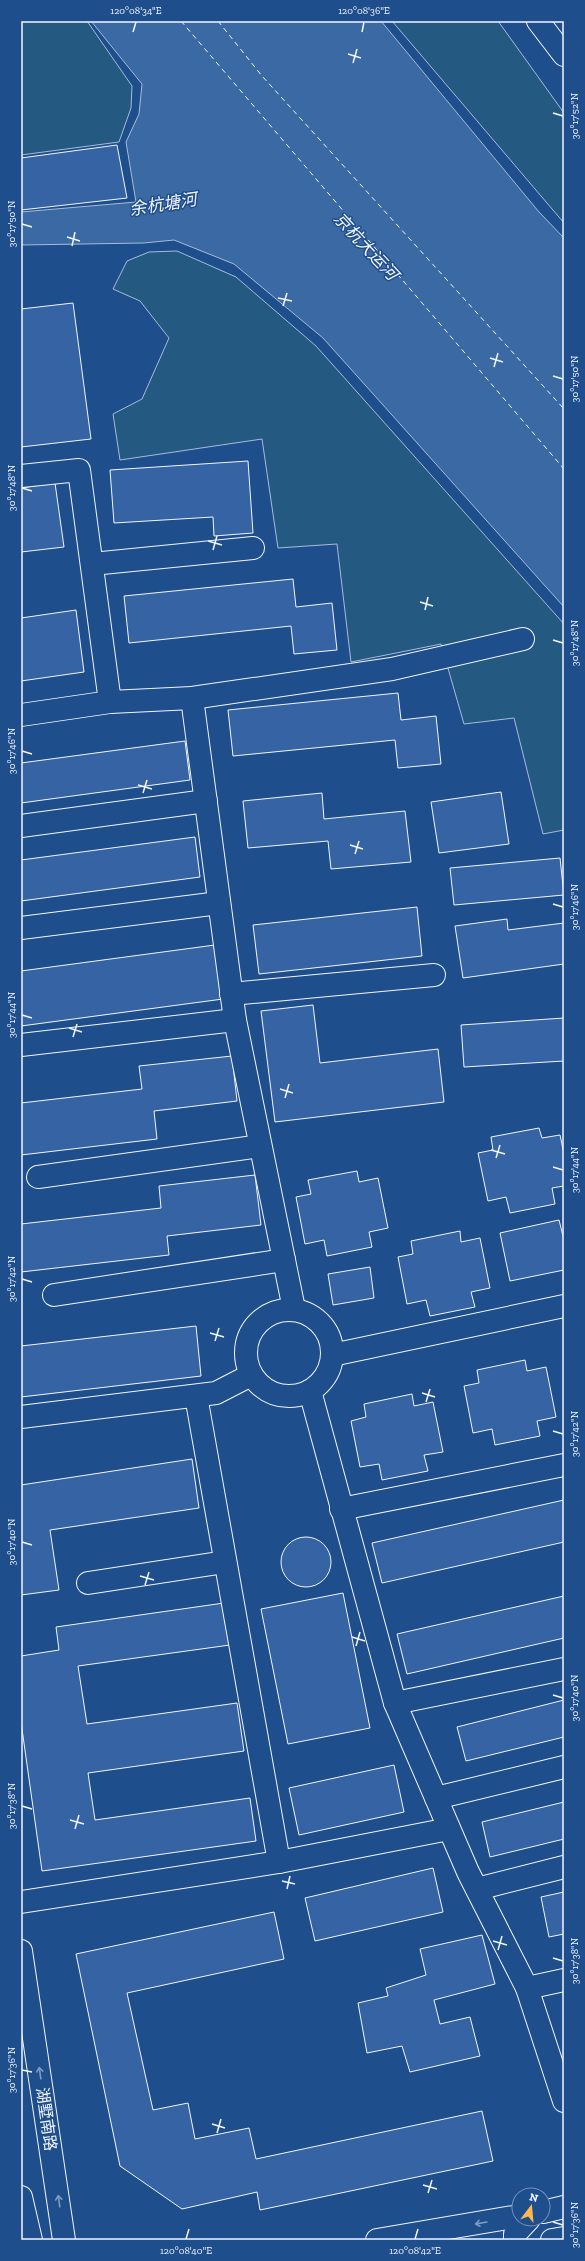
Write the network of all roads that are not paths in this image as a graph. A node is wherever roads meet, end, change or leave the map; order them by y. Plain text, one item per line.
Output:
1 (538, 21) edge
2 (564, 55) edge
3 (21, 476) edge
4 (253, 548) dead end
5 (92, 564) junction
6 (523, 639) dead end
7 (192, 698) junction
8 (110, 702) junction
9 (21, 715) edge
10 (206, 801) junction
11 (21, 826) edge
12 (219, 902) junction
13 (21, 928) edge
14 (434, 975) dead end
15 (231, 994) junction
16 (235, 1020) junction
17 (21, 1045) edge
18 (260, 1146) junction
19 (38, 1178) dead end
20 (284, 1260) junction
21 (54, 1295) dead end
22 (564, 1306) edge
23 (294, 1309) junction
24 (332, 1355) junction
25 (251, 1375) junction
26 (310, 1391) junction
27 (196, 1396) junction
28 (21, 1417) edge
29 (564, 1465) edge
30 (341, 1509) junction
31 (225, 1562) junction
32 (88, 1583) dead end
33 (564, 1669) edge
34 (395, 1703) junction
35 (564, 1767) edge
36 (436, 1798) junction
37 (449, 1829) junction
38 (280, 1862) junction
39 (564, 1867) edge
40 (477, 1889) junction
41 (21, 1902) edge
42 (21, 1951) edge
43 (564, 1980) edge
44 (527, 1988) junction
45 (560, 2071) edge
46 (564, 2101) edge
47 (21, 2197) edge
48 (564, 2207) edge
49 (551, 2210) edge
50 (511, 2217) edge
51 (522, 2227) edge
52 (564, 2238) edge
53 (31, 2240) edge
54 (64, 2240) edge
55 (377, 2240) edge
56 (515, 2240) edge
57 (552, 2240) edge

1 - 2 main road
3 - 5 main road
4 - 5 main road
5 - 8 main road
6 - 7 main road
7 - 8 main road
7 - 10 main road
8 - 9 main road
10 - 11 main road
10 - 12 main road
12 - 13 main road
12 - 15 main road
14 - 15 main road
15 - 16 main road
16 - 17 main road
16 - 18 main road
18 - 19 main road
18 - 20 main road
20 - 21 main road
20 - 23 main road
22 - 24 main road
23 - 24 main road
23 - 25 main road
24 - 26 main road
25 - 26 main road
25 - 27 main road
26 - 30 main road
27 - 28 main road
27 - 31 main road
29 - 30 main road
30 - 34 main road
31 - 32 main road
31 - 38 main road
33 - 34 main road
34 - 36 main road
35 - 36 main road
36 - 37 main road
37 - 38 main road
37 - 40 main road
38 - 41 main road
39 - 40 main road
40 - 44 main road
54 -> 42 main road, 湖墅南路
43 - 44 main road
44 - 45 main road
45 - 46 main road
47 - 53 main road
48 - 49 main road
50 -> 55 main road
51 - 56 main road
52 - 57 main road

